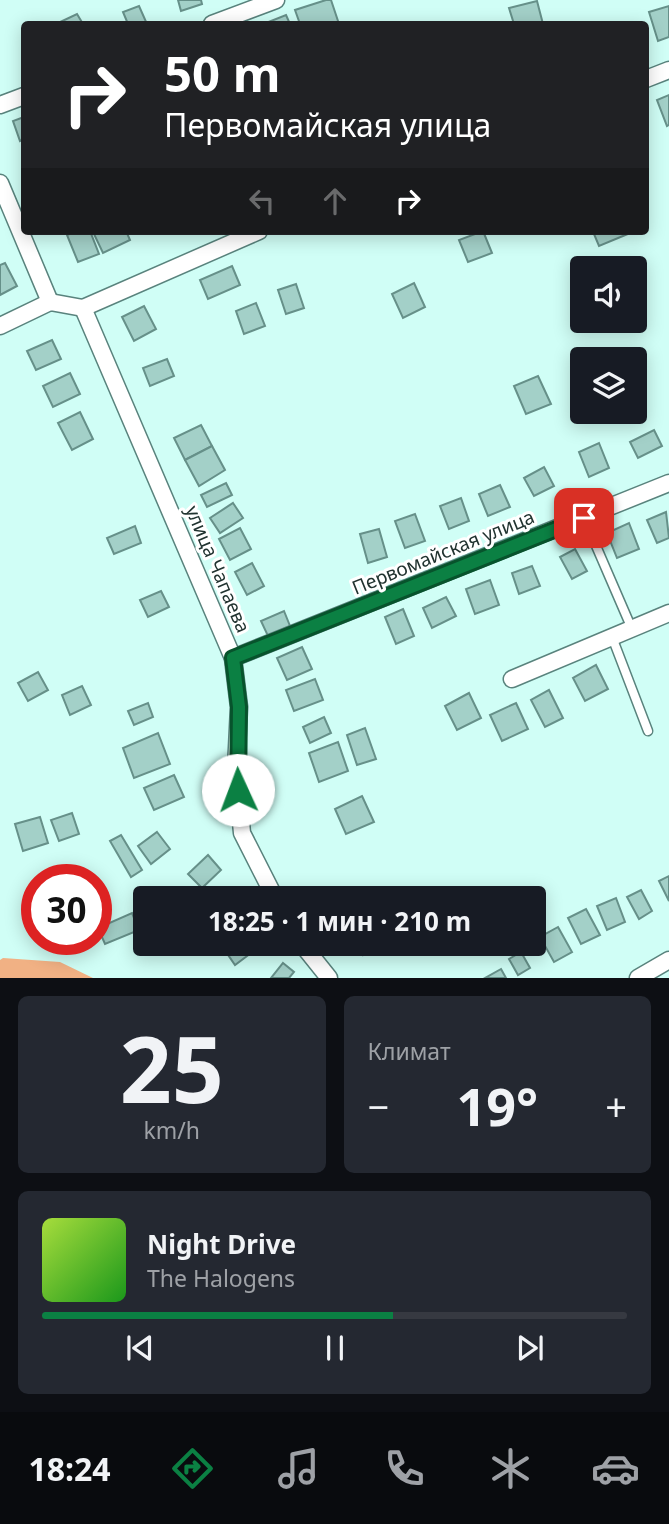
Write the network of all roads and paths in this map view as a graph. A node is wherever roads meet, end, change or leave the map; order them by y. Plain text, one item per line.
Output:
1 (276, 0) edge
2 (220, 21) edge
3 (669, 70) edge
4 (649, 78) edge
5 (21, 97) edge
6 (0, 105) edge
7 (0, 183) edge
8 (21, 233) edge
9 (22, 235) edge
10 (250, 235) edge
11 (50, 302) junction
12 (83, 308) junction
13 (0, 326) edge
14 (669, 484) edge
15 (584, 518) junction
16 (669, 613) edge
17 (632, 629) junction
18 (612, 637) junction
19 (233, 658) junction
20 (512, 679) dead end
21 (648, 731) dead end
22 (269, 886) edge
23 (311, 956) edge
24 (669, 960) edge
25 (329, 978) edge
26 (638, 978) edge

1 - 2 street
3 - 4 street
5 - 6 street
7 - 8 street
9 - 11 street
10 - 12 street
11 - 12 street
11 - 13 street
12 - 19 street, улица Чапаева
14 - 15 street, Первомайская улица
15 - 17 lane
15 - 19 street, Первомайская улица
16 - 17 street
17 - 18 street
18 - 20 street
18 - 21 lane
19 - 22 street, улица Чапаева
23 - 25 street
24 - 26 street

